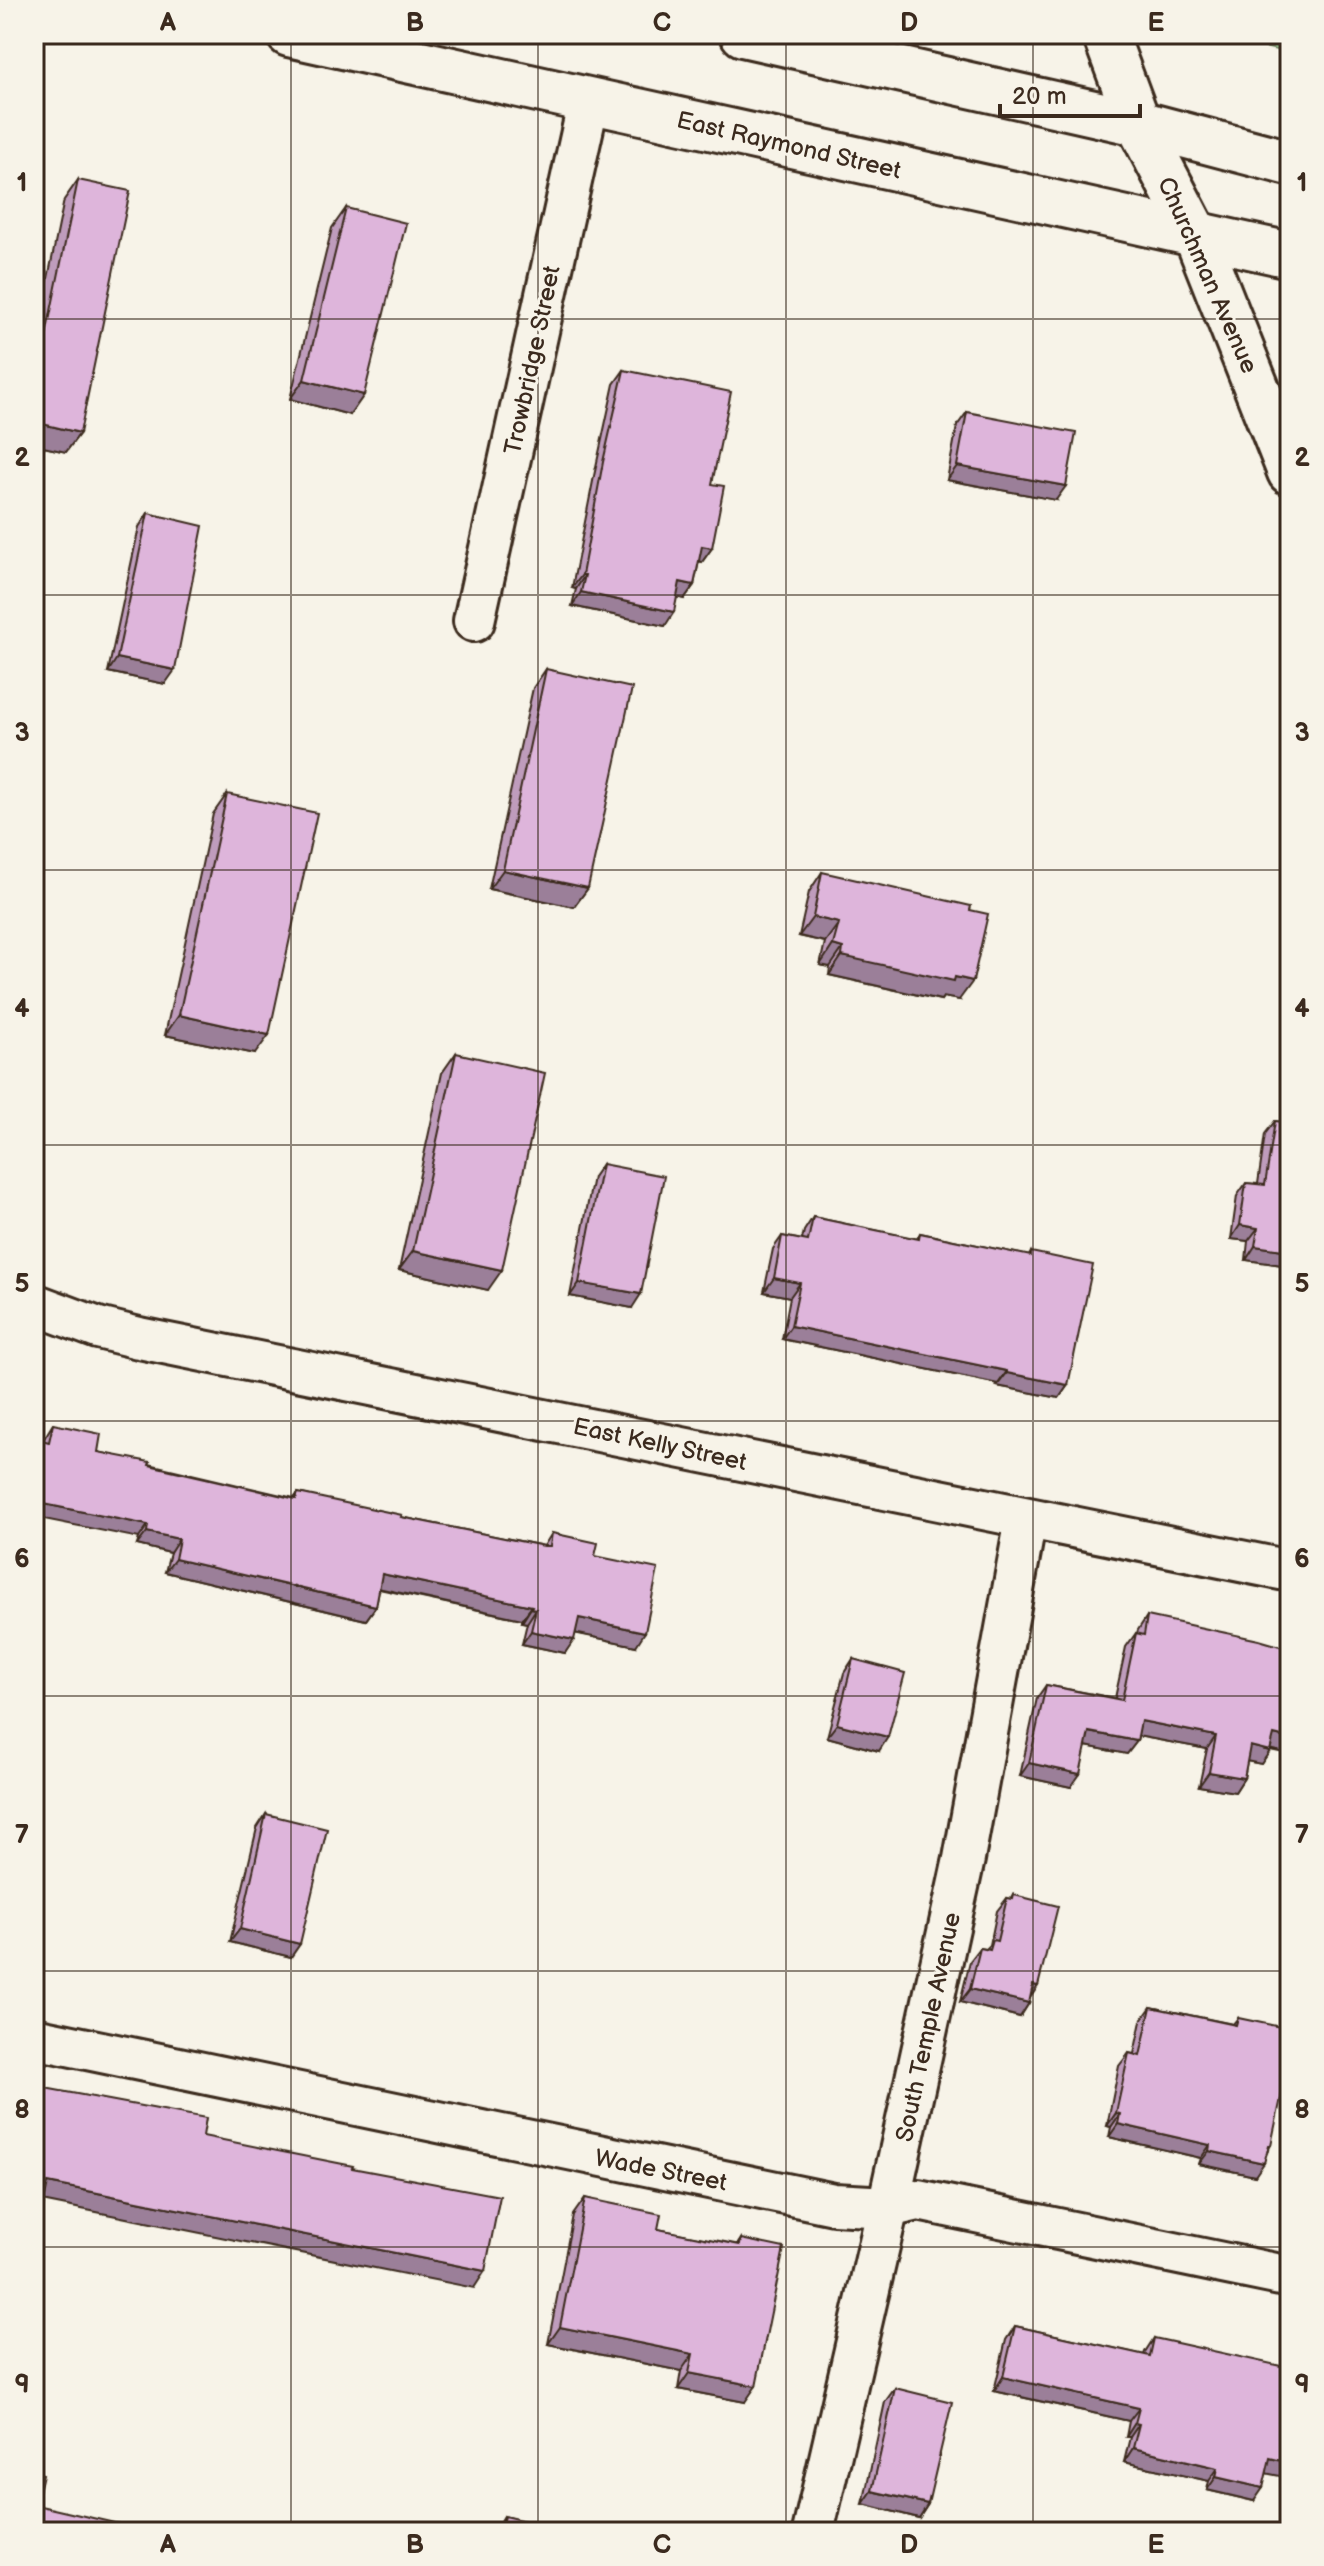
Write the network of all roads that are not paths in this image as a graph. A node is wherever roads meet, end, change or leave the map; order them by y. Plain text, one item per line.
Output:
1 (289, 34) edge
2 (743, 34) edge
3 (1105, 34) edge
4 (589, 100) junction
5 (1138, 123) junction
6 (1290, 163) edge
7 (1196, 235) junction
8 (1290, 255) edge
9 (1290, 472) edge
10 (474, 621) dead end
11 (34, 1304) edge
12 (1026, 1519) junction
13 (1290, 1571) edge
14 (34, 2038) edge
15 (888, 2207) junction
16 (1290, 2277) edge
17 (813, 2532) edge

1 - 4 main road, East Raymond Street
2 - 5 main road
3 - 5 main road, Churchman Avenue
4 - 7 main road, East Raymond Street
4 - 10 street, Trowbridge Street
5 - 6 main road
5 - 7 main road, Churchman Avenue
7 - 8 main road, East Raymond Street
7 - 9 main road, Churchman Avenue
11 - 12 street, East Kelly Street
12 - 13 street, East Kelly Street
12 - 15 street, South Temple Avenue
14 - 15 street, Wade Street
15 - 16 street, Wade Street
15 - 17 street, South Temple Avenue

